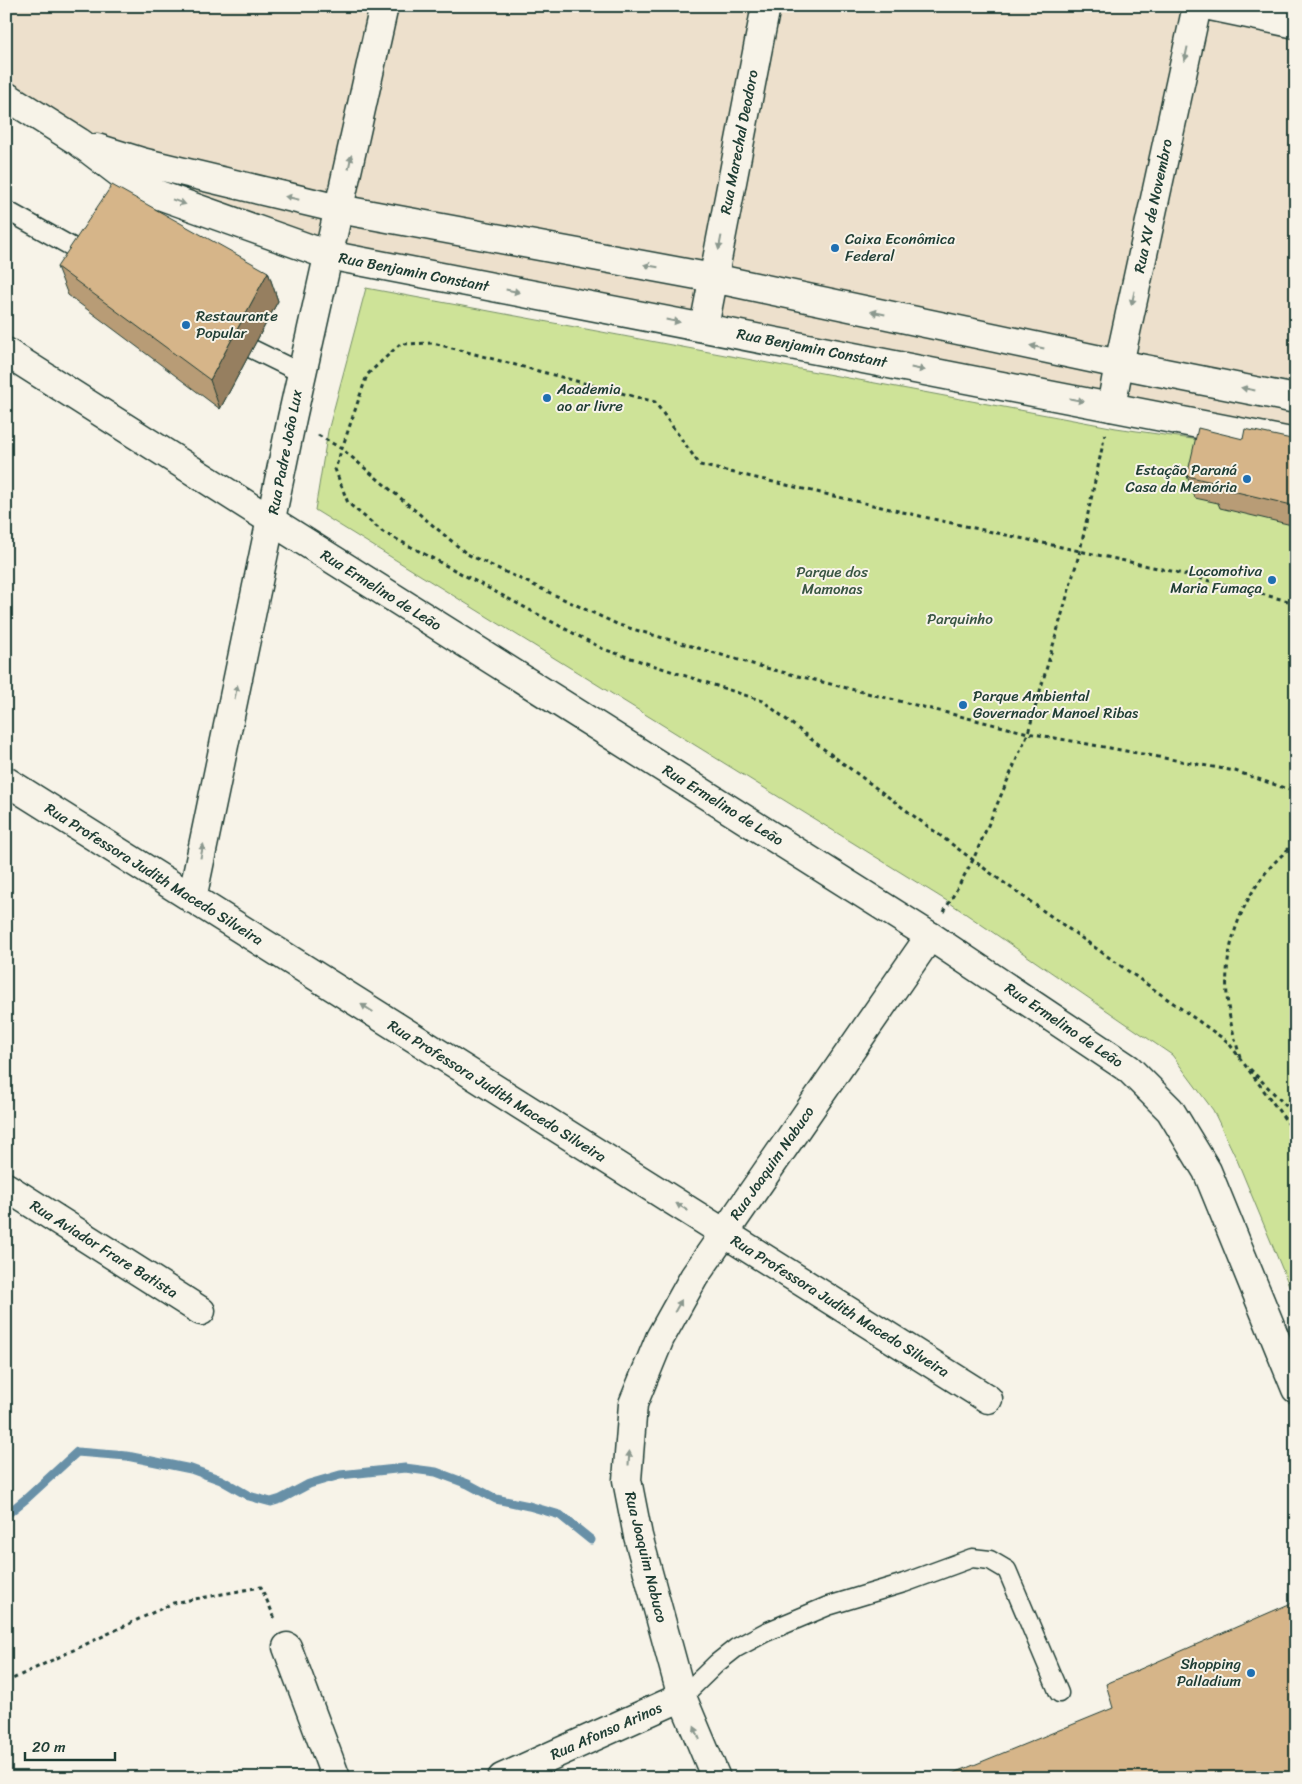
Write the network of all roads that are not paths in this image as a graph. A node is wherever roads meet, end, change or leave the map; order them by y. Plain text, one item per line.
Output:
1 (384, 6) edge
2 (766, 6) edge
3 (1197, 6) edge
4 (1210, 6) edge
5 (1296, 24) edge
6 (6, 96) edge
7 (79, 142) junction
8 (339, 209) junction
9 (6, 210) edge
10 (328, 255) junction
11 (93, 258) edge
12 (713, 278) junction
13 (704, 327) junction
14 (252, 349) dead end
15 (6, 352) edge
16 (1119, 364) junction
17 (302, 373) junction
18 (1296, 399) edge
19 (1111, 407) junction
20 (1296, 443) edge
21 (272, 521) junction
22 (6, 780) edge
23 (192, 898) junction
24 (930, 936) junction
25 (6, 1187) edge
26 (723, 1233) junction
27 (201, 1311) dead end
28 (1296, 1389) edge
29 (988, 1399) dead end
30 (287, 1647) road end
31 (1059, 1693) dead end
32 (682, 1697) junction
33 (336, 1778) edge
34 (502, 1778) edge
35 (716, 1778) edge

8 -> 1 street, Rua Padre João Lux
2 -> 12 street, Rua Marechal Deodoro
3 -> 16 street, Rua XV de Novembro
4 - 5 street
6 - 7 street
8 -> 7 street
7 -> 10 street, Rua Benjamin Constant
8 - 10 street, Rua Padre João Lux
12 -> 8 street
9 - 11 lane
10 -> 13 street, Rua Benjamin Constant
10 - 17 street, Rua Padre João Lux
12 - 13 street, Rua Marechal Deodoro
16 -> 12 street
13 -> 19 street, Rua Benjamin Constant
14 - 17 lane
15 - 21 street, Rua Ermelino de Leão
18 -> 16 street
16 - 19 street, Rua XV de Novembro
17 - 21 street, Rua Padre João Lux
19 - 20 street, Rua Benjamin Constant
23 -> 21 street, Rua Padre João Lux
21 - 24 street, Rua Ermelino de Leão
22 - 23 street, Rua Professora Judith Macedo Silveira
26 -> 23 street, Rua Professora Judith Macedo Silveira
24 - 26 street, Rua Joaquim Nabuco
24 - 28 street, Rua Ermelino de Leão
25 - 27 street, Rua Aviador Frare Batista
26 - 29 street, Rua Professora Judith Macedo Silveira
32 -> 26 street, Rua Joaquim Nabuco
30 - 33 street
31 - 32 lane
32 - 34 street, Rua Afonso Arinos
35 -> 32 street, Rua Joaquim Nabuco

